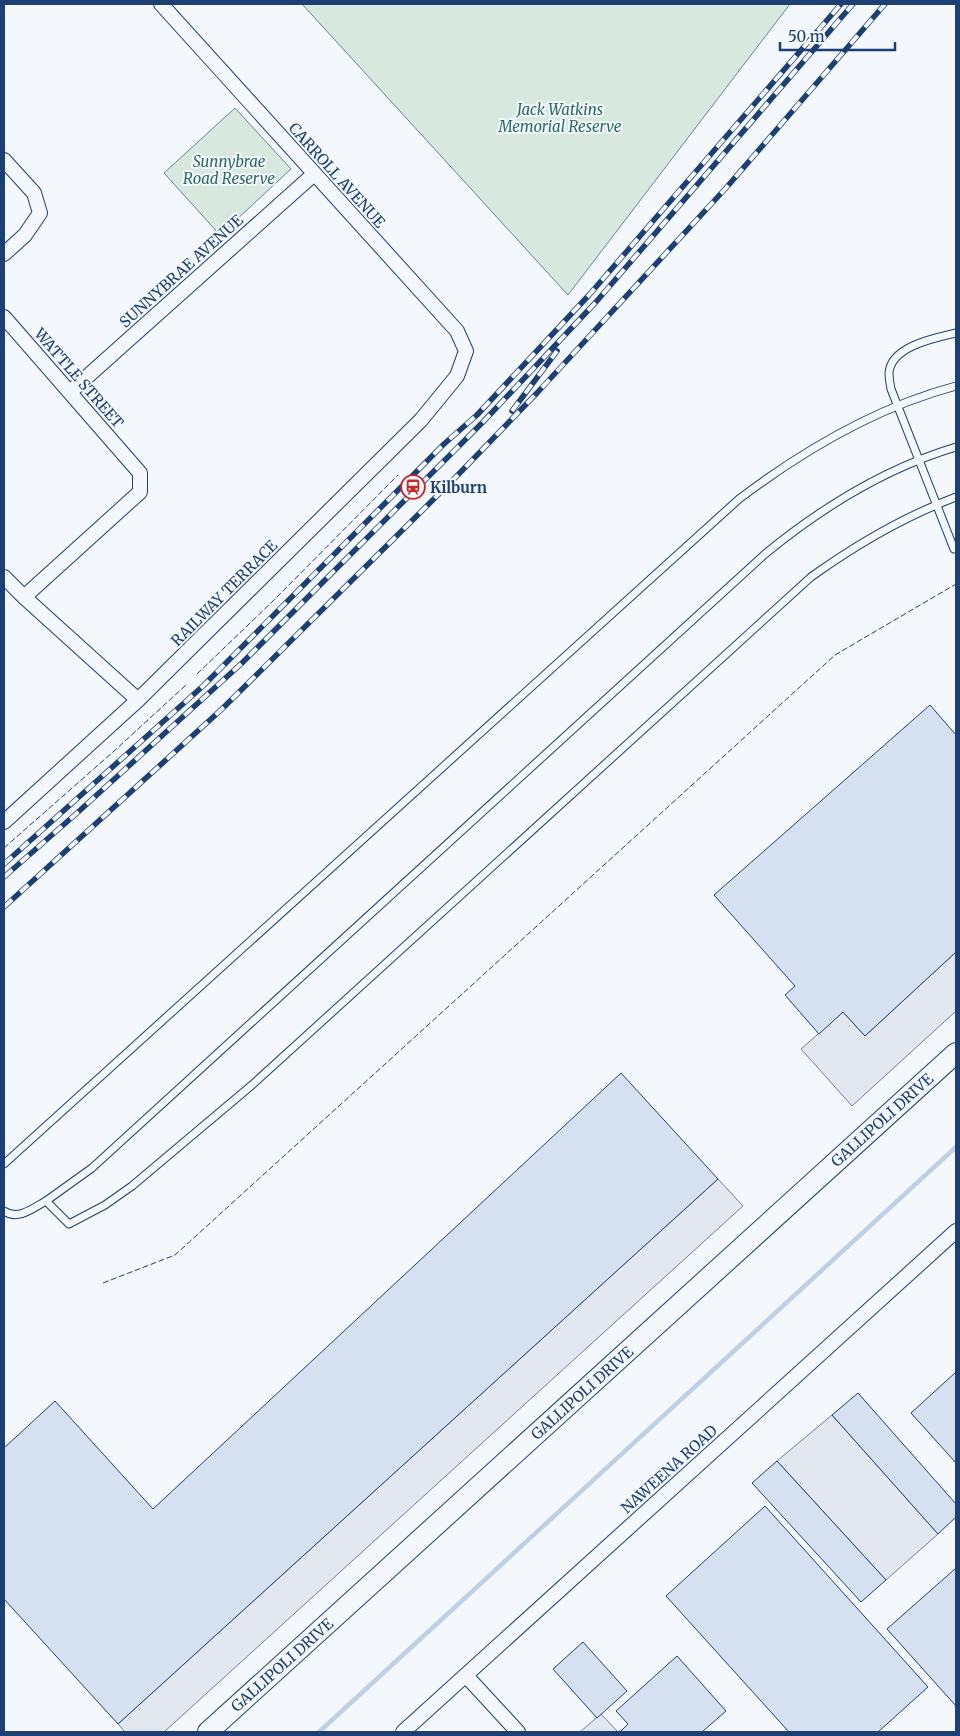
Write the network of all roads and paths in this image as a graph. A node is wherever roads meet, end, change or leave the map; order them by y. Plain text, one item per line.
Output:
1 (161, 4) edge
2 (4, 160) edge
3 (314, 174) junction
4 (4, 254) edge
5 (4, 317) edge
6 (956, 333) edge
7 (457, 376) joint
8 (956, 386) edge
9 (70, 392) junction
10 (897, 406) junction
11 (956, 447) edge
12 (919, 461) junction
13 (956, 497) edge
14 (936, 504) junction
15 (954, 548) dead end
16 (4, 577) edge
17 (24, 597) junction
18 (138, 700) junction
19 (4, 822) edge
20 (956, 1052) edge
21 (4, 1164) edge
22 (46, 1201) junction
23 (4, 1211) edge
24 (956, 1231) edge
25 (465, 1676) junction
26 (208, 1732) edge
27 (403, 1732) edge
28 (518, 1732) edge

1 - 3 street, CARROLL AVENUE
2 - 4 street
3 - 7 street, CARROLL AVENUE
3 - 9 street, SUNNYBRAE AVENUE
5 - 9 street, WATTLE STREET
6 - 10 lane
7 - 18 street, RAILWAY TERRACE
8 - 10 lane
9 - 17 street, WATTLE STREET
10 - 12 lane
10 - 21 lane
11 - 12 lane
12 - 14 lane
12 - 22 lane
13 - 14 lane
14 - 15 lane
14 - 22 lane
16 - 17 street
17 - 18 street
18 - 19 street, RAILWAY TERRACE
20 - 26 street, GALLIPOLI DRIVE
22 - 23 lane
24 - 25 street, NAWEENA ROAD
25 - 27 street, NAWEENA ROAD
25 - 28 street

